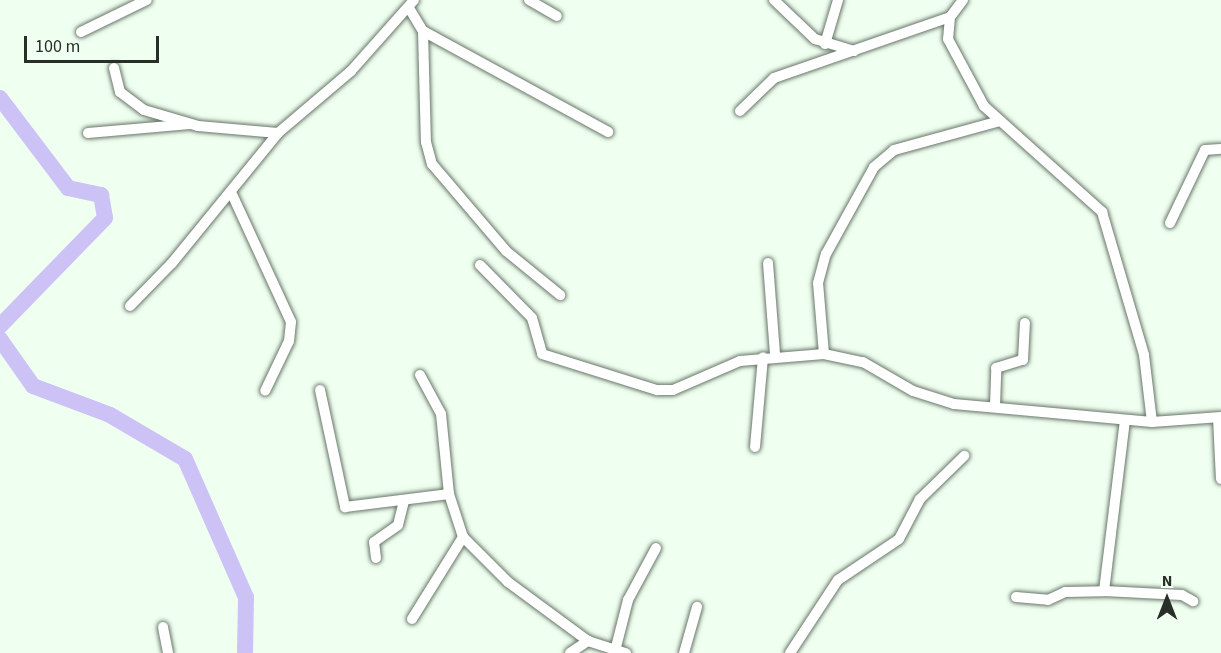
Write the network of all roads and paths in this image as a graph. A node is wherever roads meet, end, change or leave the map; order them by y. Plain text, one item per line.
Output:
1 (147, 0) edge
2 (529, 0) edge
3 (774, 0) edge
4 (838, 0) edge
5 (963, 0) edge
6 (412, 4) edge
7 (557, 16) dead end
8 (950, 17) junction
9 (423, 31) junction
10 (81, 32) dead end
11 (825, 44) junction
12 (857, 51) junction
13 (114, 68) dead end
14 (740, 111) dead end
15 (1000, 121) junction
16 (190, 124) junction
17 (608, 132) dead end
18 (88, 133) dead end
19 (278, 133) junction
20 (1221, 149) edge
21 (231, 192) junction
22 (1170, 223) dead end
23 (768, 264) dead end
24 (480, 265) dead end
25 (560, 295) dead end
26 (130, 306) dead end
27 (1025, 323) dead end
28 (824, 354) junction
29 (775, 355) junction
30 (763, 357) junction
31 (420, 375) dead end
32 (320, 390) dead end
33 (265, 391) dead end
34 (995, 406) junction
35 (1219, 417) edge
36 (1125, 421) junction
37 (1152, 422) junction
38 (755, 447) dead end
39 (1219, 451) edge
40 (964, 456) dead end
41 (1221, 480) edge
42 (449, 494) junction
43 (404, 501) junction
44 (464, 537) junction
45 (656, 548) dead end
46 (376, 558) dead end
47 (1104, 591) junction
48 (1016, 597) dead end
49 (1193, 601) dead end
50 (698, 607) dead end
51 (412, 619) dead end
52 (163, 627) dead end
53 (588, 641) junction
54 (621, 652) edge
55 (168, 653) edge
56 (570, 653) edge
57 (684, 653) edge
58 (790, 653) edge

1 - 10 street
2 - 7 street
3 - 11 street
4 - 11 street
5 - 8 street
6 - 9 street
6 - 19 street
8 - 12 street
8 - 15 street
9 - 17 street
9 - 25 street
11 - 12 street
12 - 14 street
13 - 16 street
15 - 28 street
15 - 37 street
16 - 18 street
16 - 19 street
19 - 21 street
20 - 22 street
21 - 26 street
21 - 33 street
23 - 29 street
24 - 30 street
27 - 34 street
28 - 29 street
28 - 34 street
29 - 30 street
30 - 38 street
31 - 42 street
32 - 43 street
34 - 36 street
35 - 37 street
35 - 39 street
36 - 37 street
36 - 47 street
39 - 41 street
40 - 58 street
42 - 43 street
42 - 44 street
43 - 46 street
44 - 51 street
44 - 53 street
45 - 54 street
47 - 48 street
47 - 49 street
50 - 57 street
52 - 55 street
53 - 54 street
53 - 56 street

